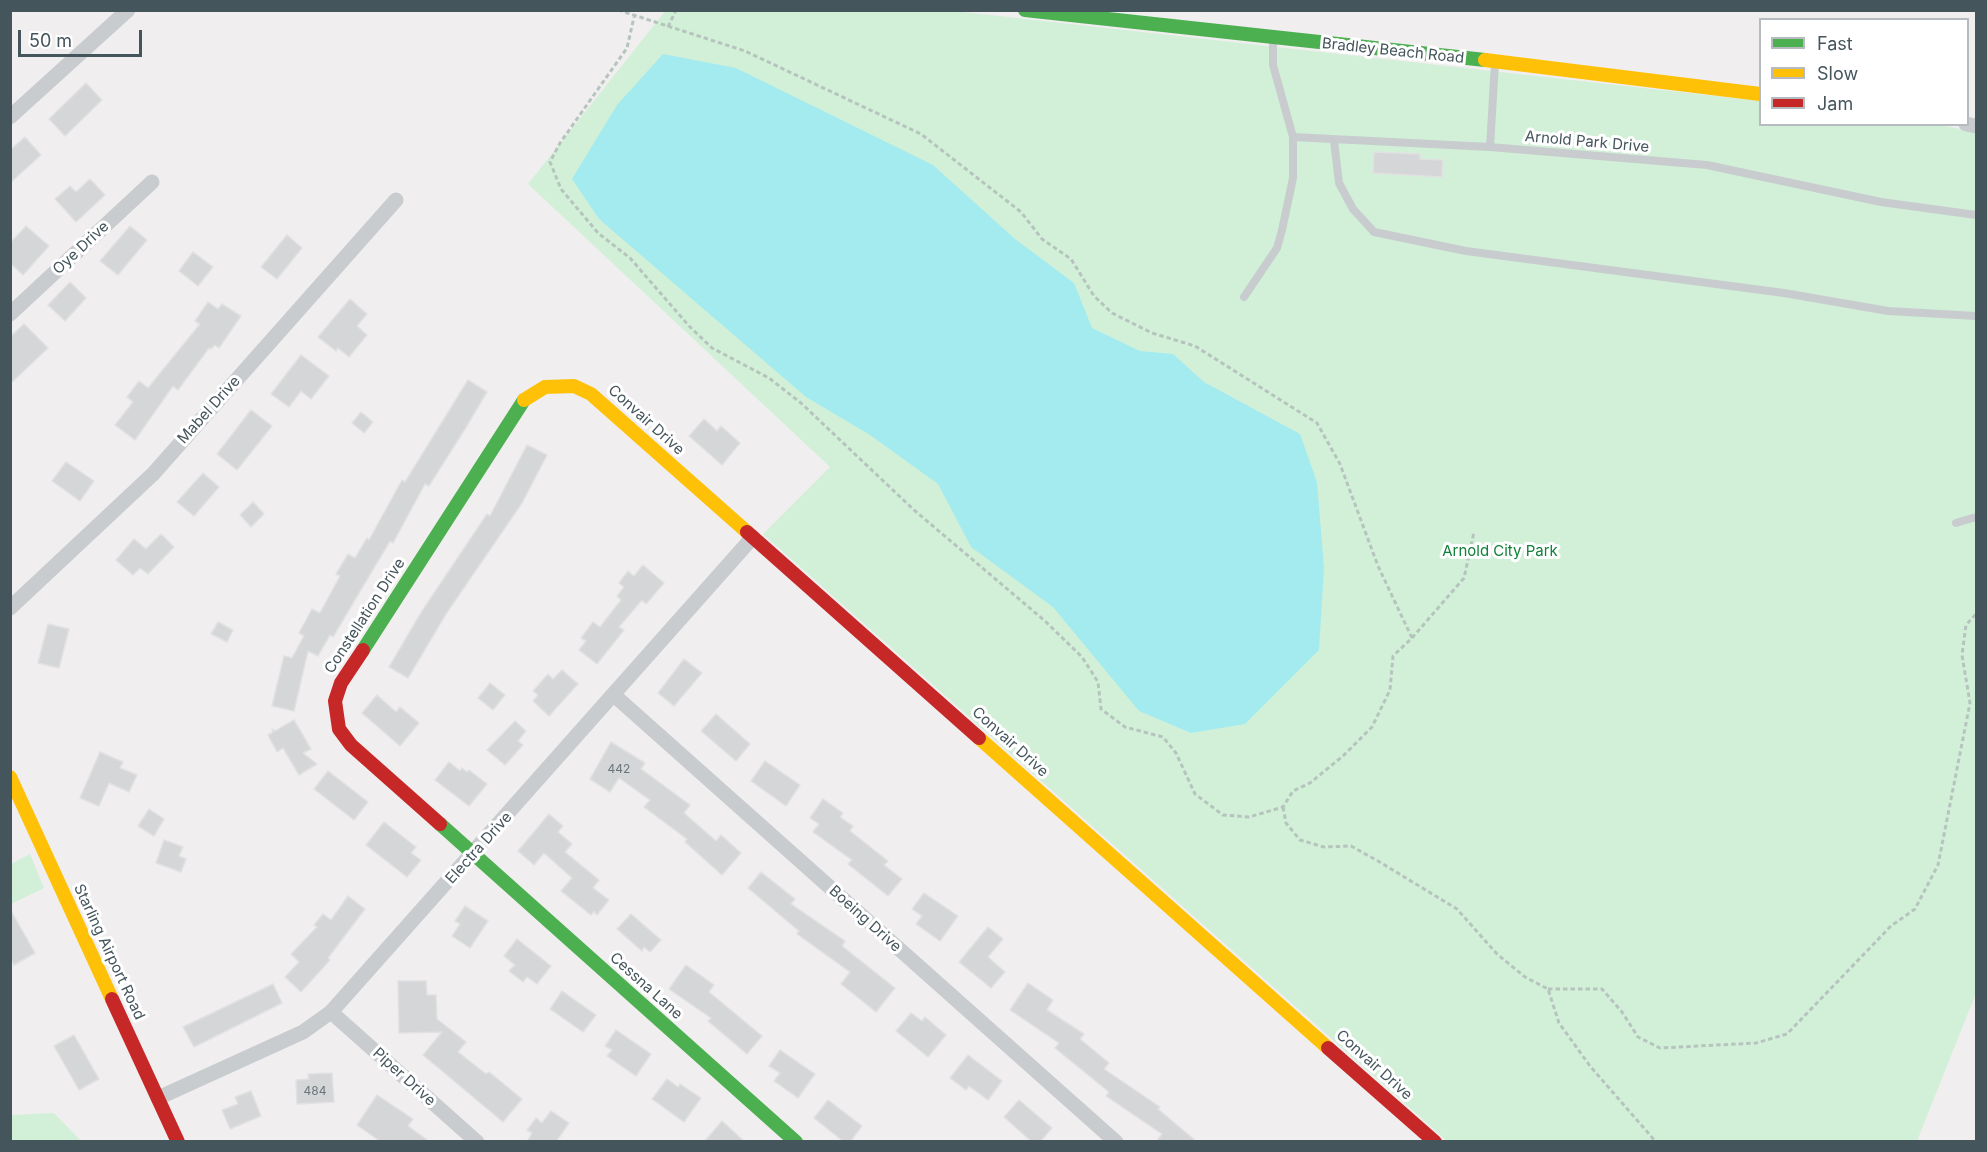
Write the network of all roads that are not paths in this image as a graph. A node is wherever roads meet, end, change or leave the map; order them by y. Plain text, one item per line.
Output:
1 (128, 10) edge
2 (1025, 10) edge
3 (1273, 38) junction
4 (1495, 61) junction
5 (1759, 94) edge
6 (10, 117) edge
7 (1293, 137) junction
8 (1334, 141) junction
9 (1490, 147) junction
10 (152, 182) dead end
11 (396, 200) dead end
12 (1977, 215) edge
13 (1244, 297) dead end
14 (10, 314) edge
15 (1977, 316) edge
16 (554, 385) joint
17 (1977, 517) edge
18 (1956, 523) dead end
19 (753, 537) junction
20 (10, 608) edge
21 (615, 696) junction
22 (10, 777) edge
23 (473, 855) junction
24 (331, 1012) junction
25 (158, 1098) junction
26 (178, 1142) edge
27 (477, 1142) edge
28 (796, 1142) edge
29 (1116, 1142) edge
30 (1435, 1142) edge

1 - 6 street
2 - 3 street, Bradley Beach Road
3 - 4 street, Bradley Beach Road
3 - 7 lane
4 - 5 street, Bradley Beach Road
4 - 9 lane
7 - 8 lane, Arnold Park Drive
7 - 13 lane
8 - 9 lane, Arnold Park Drive
8 - 15 lane
9 - 12 lane, Arnold Park Drive
10 - 14 street, Oye Drive
11 - 20 street, Mabel Drive
16 - 19 street, Convair Drive
16 - 23 street, Constellation Drive
17 - 18 lane
19 - 21 street, Electra Drive
19 - 30 street, Convair Drive
21 - 23 street, Electra Drive
21 - 29 street, Boeing Drive
22 - 25 street, Starling Airport Road
23 - 24 street, Electra Drive
23 - 28 street, Cessna Lane
24 - 25 street, Electra Drive
24 - 27 street, Piper Drive
25 - 26 street, Starling Airport Road

